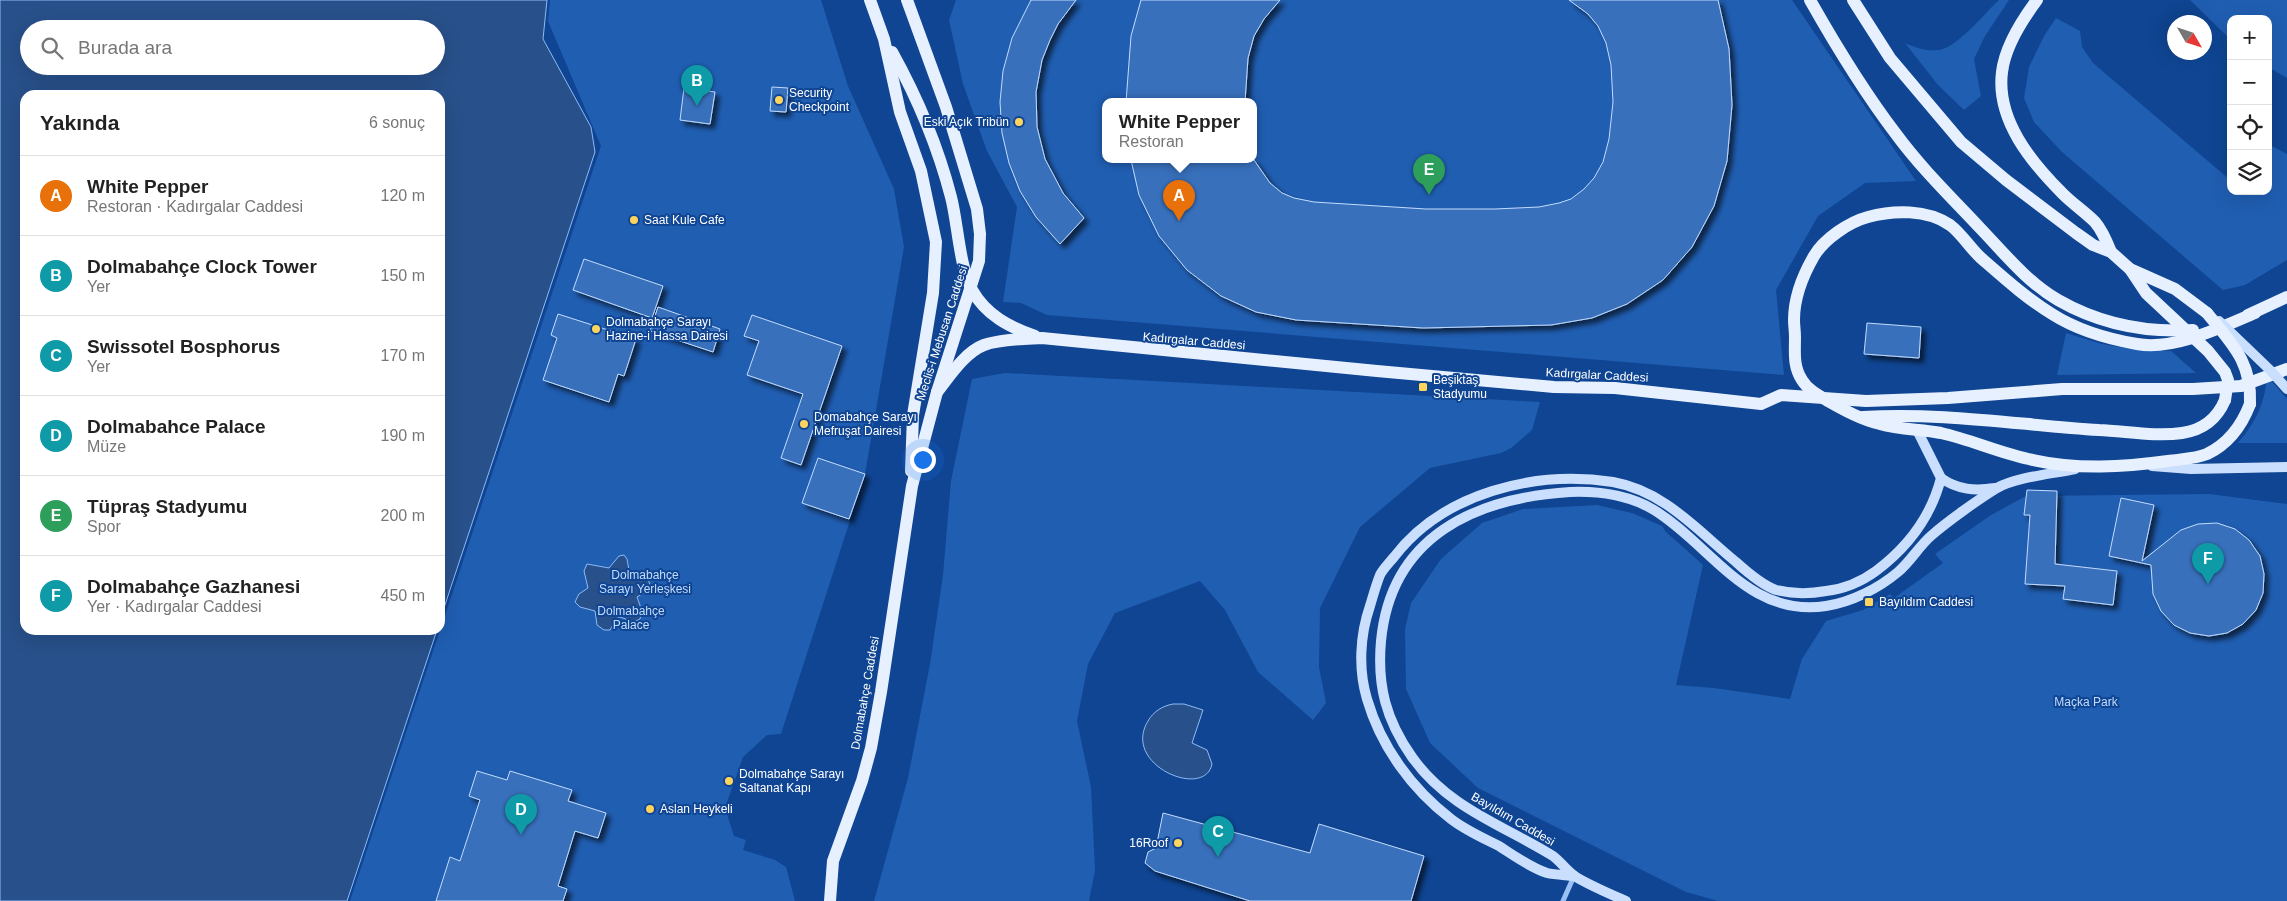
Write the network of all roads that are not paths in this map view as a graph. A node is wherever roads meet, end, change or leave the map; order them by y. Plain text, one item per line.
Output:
1 (870, 0) edge
2 (907, 0) edge
3 (1810, 0) edge
4 (1853, 0) edge
5 (2037, 0) edge
6 (884, 40) junction
7 (2111, 252) junction
8 (2130, 269) junction
9 (972, 288) junction
10 (2287, 297) edge
11 (2207, 313) junction
12 (2256, 313) junction
13 (1042, 338) junction
14 (2287, 369) edge
15 (2287, 389) edge
16 (937, 392) junction
17 (1824, 398) junction
18 (1860, 417) junction
19 (1917, 430) junction
20 (2139, 465) junction
21 (2083, 467) junction
22 (2287, 467) edge
23 (1941, 478) junction
24 (912, 486) junction
25 (1997, 488) junction
26 (1574, 876) junction
27 (830, 901) edge
28 (1563, 901) edge
29 (1626, 901) edge

1 - 6 main road, Meclis-i Mebusan Caddesi
2 - 9 main road, Meclis-i Mebusan Caddesi
3 - 12 main road
4 - 7 main road
5 - 7 main road
6 - 9 main road, Kadırgalar Caddesi
6 - 24 main road, Meclis-i Mebusan Caddesi
7 - 8 main road
8 - 11 main road
8 - 18 main road, bridge
9 - 13 main road, Kadırgalar Caddesi
9 - 16 main road, Meclis-i Mebusan Caddesi
10 - 12 main road
11 - 15 main road, bridge
11 - 20 main road, Kadırgalar Caddesi, bridge
12 - 17 main road
13 - 16 main road, Kadırgalar Caddesi
13 - 17 main road, Kadırgalar Caddesi
14 - 17 main road
16 - 24 main road, Meclis-i Mebusan Caddesi
17 - 18 main road, Kadırgalar Caddesi
18 - 19 main road, Kadırgalar Caddesi
19 - 21 main road, Kadırgalar Caddesi
19 - 23 main road
20 - 21 main road, Kadırgalar Caddesi
20 - 22 main road
21 - 25 main road, Bayıldım Caddesi
23 - 25 main road
23 - 26 main road, Bayıldım Caddesi
24 - 27 main road, Dolmabahçe Caddesi
25 - 26 main road, Bayıldım Caddesi
26 - 28 street
26 - 29 main road, Bayıldım Caddesi

